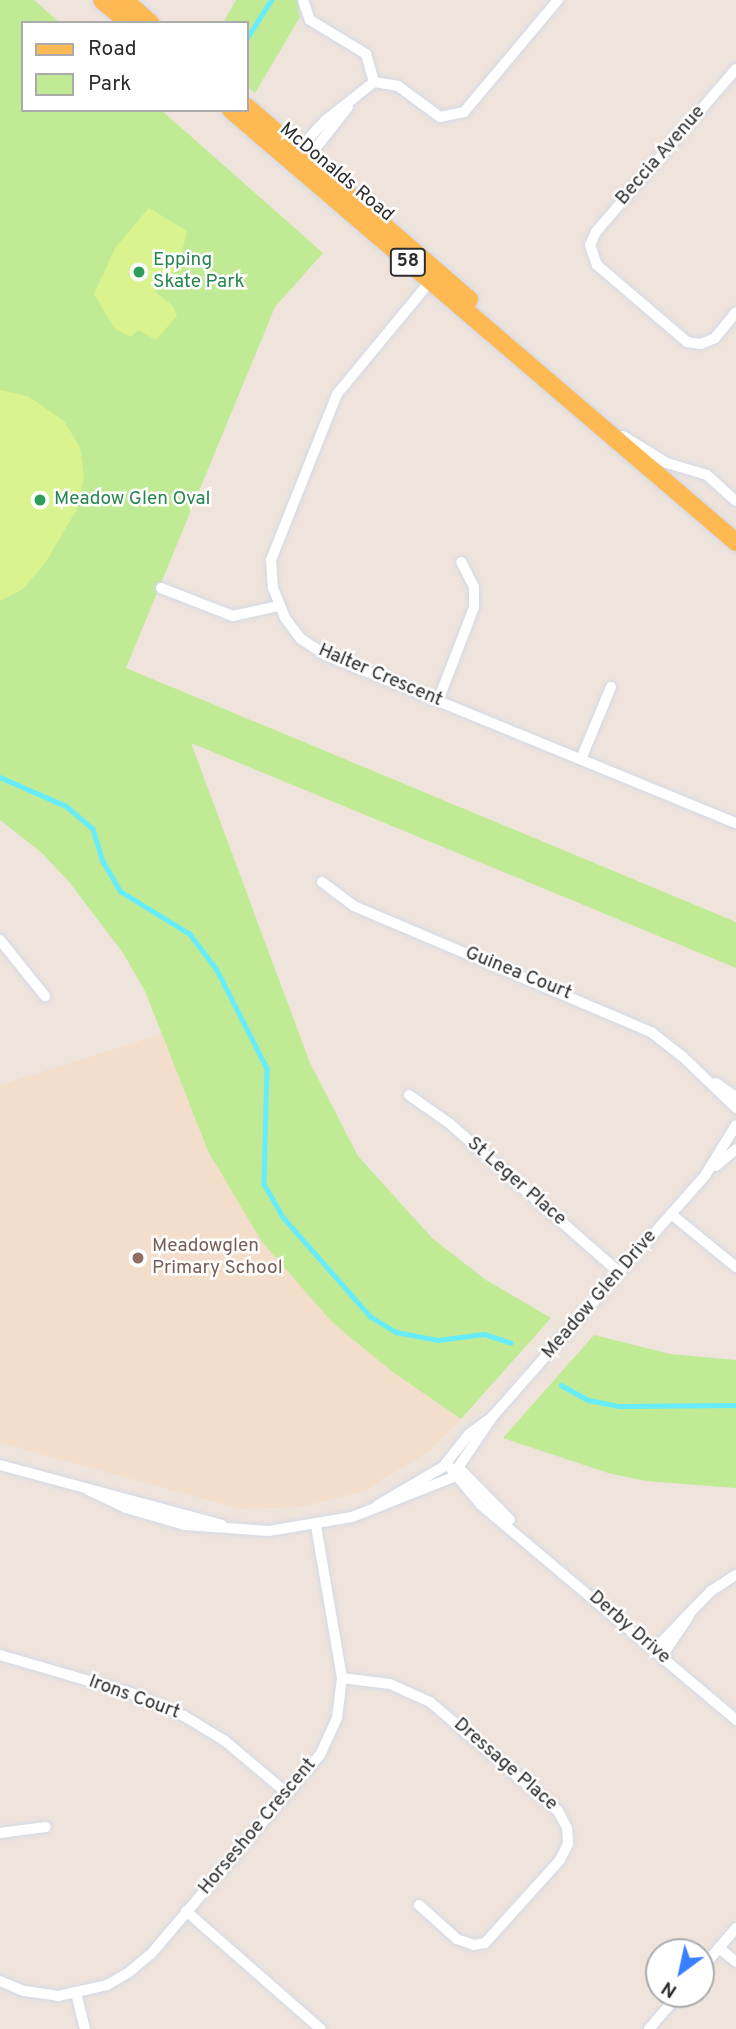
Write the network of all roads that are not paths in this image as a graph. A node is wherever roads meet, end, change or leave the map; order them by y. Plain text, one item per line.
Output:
1 (103, 0) edge
2 (124, 0) edge
3 (303, 0) edge
4 (558, 0) edge
5 (127, 21) edge
6 (148, 21) edge
7 (736, 69) edge
8 (374, 82) junction
9 (248, 108) edge
10 (233, 112) edge
11 (298, 160) junction
12 (434, 276) junction
13 (736, 312) edge
14 (597, 419) junction
15 (736, 500) edge
16 (736, 542) edge
17 (461, 562) dead end
18 (161, 588) dead end
19 (278, 606) junction
20 (611, 687) dead end
21 (438, 701) junction
22 (581, 759) junction
23 (736, 823) edge
24 (322, 882) dead end
25 (0, 940) edge
26 (45, 996) dead end
27 (708, 1078) junction
28 (409, 1095) dead end
29 (736, 1097) edge
30 (736, 1108) edge
31 (736, 1125) edge
32 (736, 1149) edge
33 (706, 1174) junction
34 (671, 1214) junction
35 (736, 1267) edge
36 (620, 1273) junction
37 (493, 1416) junction
38 (447, 1464) junction
39 (0, 1465) edge
40 (457, 1473) junction
41 (369, 1511) junction
42 (316, 1526) junction
43 (736, 1575) edge
44 (658, 1653) junction
45 (0, 1655) edge
46 (342, 1678) junction
47 (736, 1720) edge
48 (288, 1794) junction
49 (46, 1827) dead end
50 (0, 1833) edge
51 (419, 1905) dead end
52 (186, 1912) junction
53 (736, 1928) edge
54 (719, 1948) junction
55 (715, 1953) edge
56 (736, 1962) edge
57 (0, 1981) edge
58 (76, 1993) junction
59 (667, 2008) edge
60 (85, 2029) edge
61 (321, 2029) edge
62 (649, 2029) edge

1 - 5 main road
2 - 6 main road
3 - 8 street
4 - 8 street
7 - 13 street, Beccia Avenue
8 - 11 street
9 - 11 main road, McDonalds Road / 58
10 - 11 main road, McDonalds Road / 58
11 - 12 main road, McDonalds Road / 58
12 - 14 main road, McDonalds Road / 58
12 - 19 street, Halter Crescent
14 - 15 street, McDonalds Road
14 - 16 main road, McDonalds Road / 58
17 - 21 street
18 - 19 street
19 - 21 street, Halter Crescent
20 - 22 street
21 - 22 street, Halter Crescent
22 - 23 street, Halter Crescent
24 - 27 street, Guinea Court
25 - 26 street
27 - 29 street, Guinea Court
27 - 30 street, Guinea Court
28 - 36 street, St Leger Place
31 - 33 street, Meadow Glen Drive
32 - 33 street, Meadow Glen Drive
33 - 34 street, Meadow Glen Drive
34 - 35 street
34 - 36 street, Meadow Glen Drive
36 - 37 street, Meadow Glen Drive
37 - 38 street, Meadow Glen Drive
37 - 40 street, Meadow Glen Drive
38 - 40 street, Derby Drive
38 - 41 street, Meadow Glen Drive
39 - 42 street, Meadow Glen Drive
40 - 41 street, Meadow Glen Drive
40 - 44 street, Derby Drive
41 - 42 street, Meadow Glen Drive
42 - 46 street, Horseshoe Crescent
43 - 44 street
44 - 47 street, Derby Drive
45 - 48 street, Irons Court
46 - 48 street, Horseshoe Crescent
46 - 51 street, Dressage Place
48 - 52 street, Horseshoe Crescent
49 - 50 street
52 - 58 street, Horseshoe Crescent
52 - 61 street
53 - 54 street
54 - 55 street
54 - 56 street
57 - 58 street, Horseshoe Crescent
58 - 60 street
59 - 62 street

